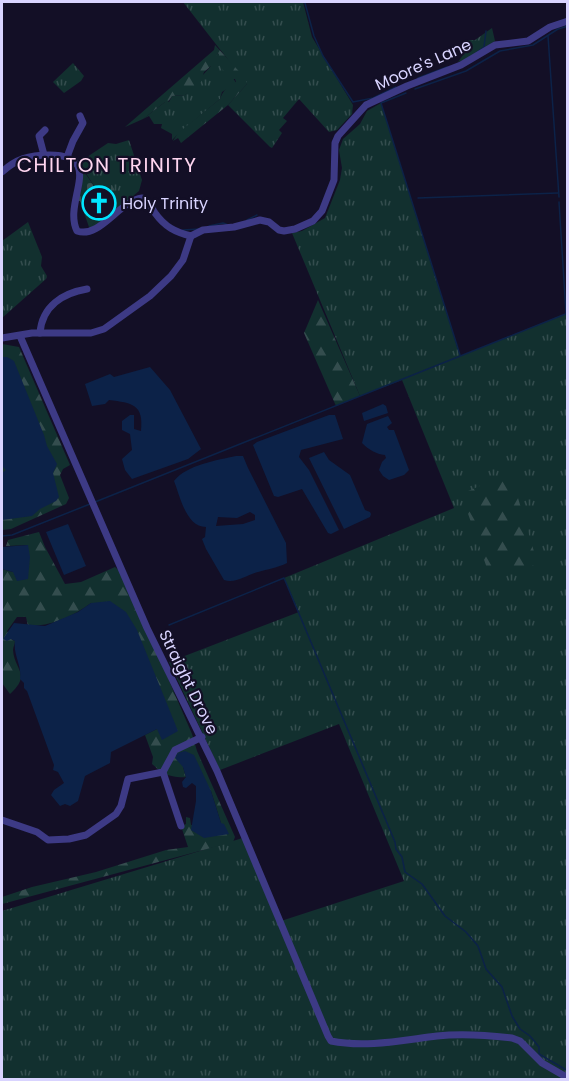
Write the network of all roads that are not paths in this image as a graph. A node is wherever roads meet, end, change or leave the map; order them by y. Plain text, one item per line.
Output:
1 (567, 21) edge
2 (80, 116) dead end
3 (45, 130) dead end
4 (44, 155) junction
5 (67, 157) junction
6 (2, 172) edge
7 (191, 236) junction
8 (87, 290) dead end
9 (76, 291) junction
10 (80, 301) dead end
11 (40, 333) junction
12 (20, 336) junction
13 (2, 338) edge
14 (202, 737) junction
15 (163, 772) junction
16 (2, 820) edge
17 (181, 826) dead end
18 (567, 1078) edge

1 - 7 street, Moore's Lane
2 - 5 street
3 - 4 street
4 - 5 street
4 - 6 street
5 - 7 street
7 - 11 street
8 - 9 street
9 - 10 street
9 - 11 street
11 - 12 street
12 - 13 street
12 - 14 street, Straight Drove
14 - 15 street
14 - 18 street, Straight Drove
15 - 16 street
15 - 17 street

